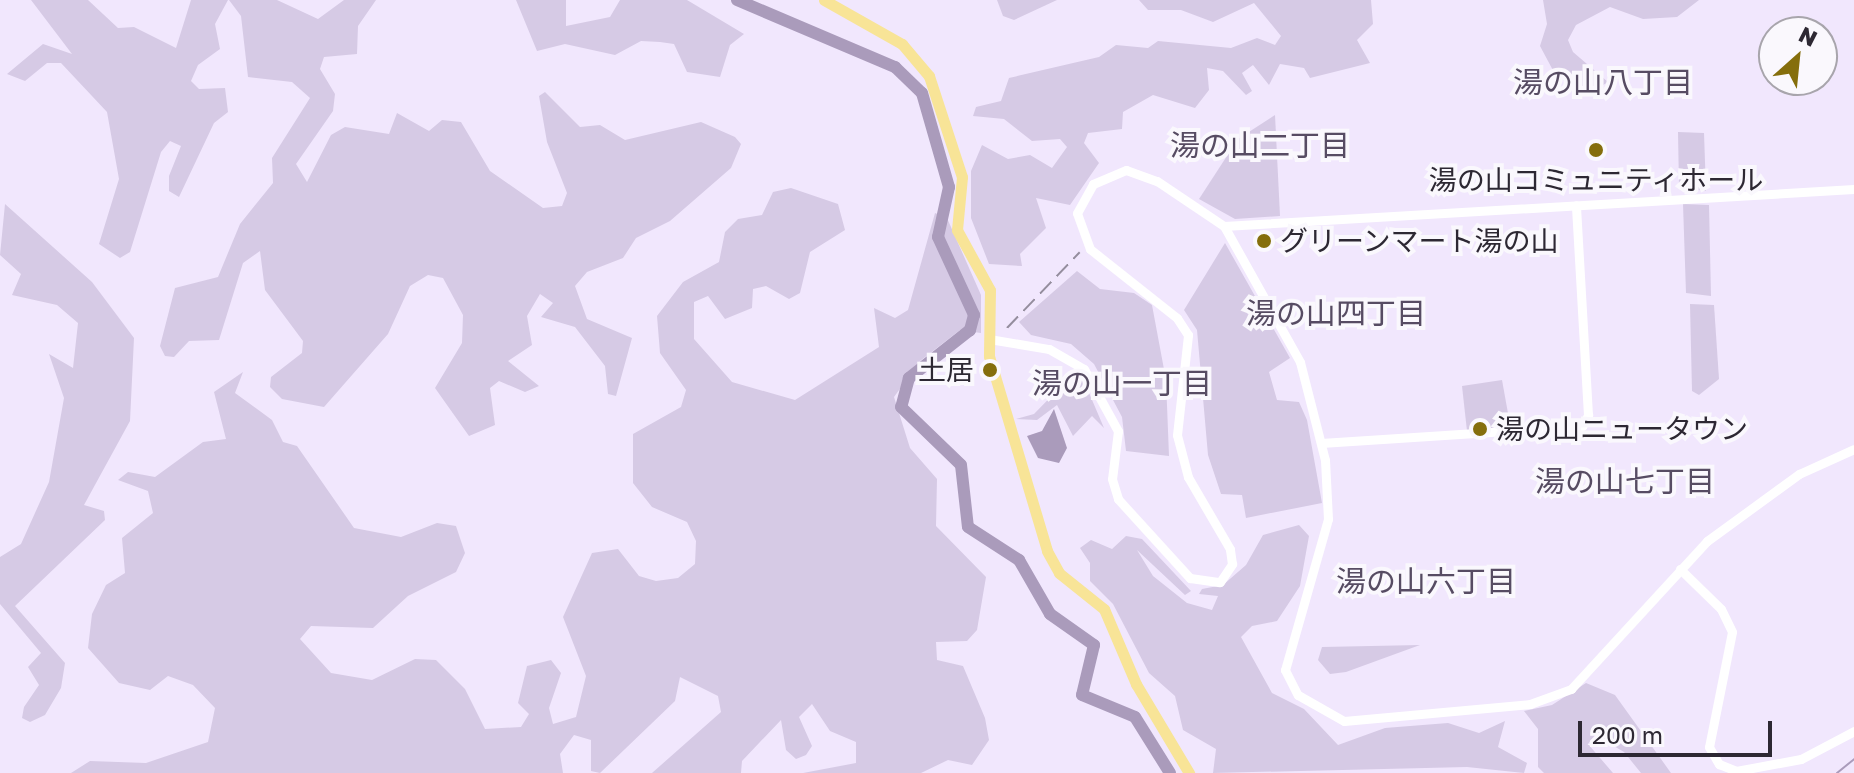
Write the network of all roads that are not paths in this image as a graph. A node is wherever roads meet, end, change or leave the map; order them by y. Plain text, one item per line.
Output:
1 (824, 0) edge
2 (1854, 189) edge
3 (1576, 205) junction
4 (1224, 226) junction
5 (989, 339) junction
6 (1321, 443) junction
7 (1854, 449) edge
8 (1680, 569) junction
9 (1854, 731) edge
10 (1189, 773) edge

1 - 5 main road
2 - 3 street
3 - 4 street
3 - 6 street
4 - 5 street
4 - 6 street
5 - 10 main road
6 - 8 street
7 - 8 street
8 - 9 street

